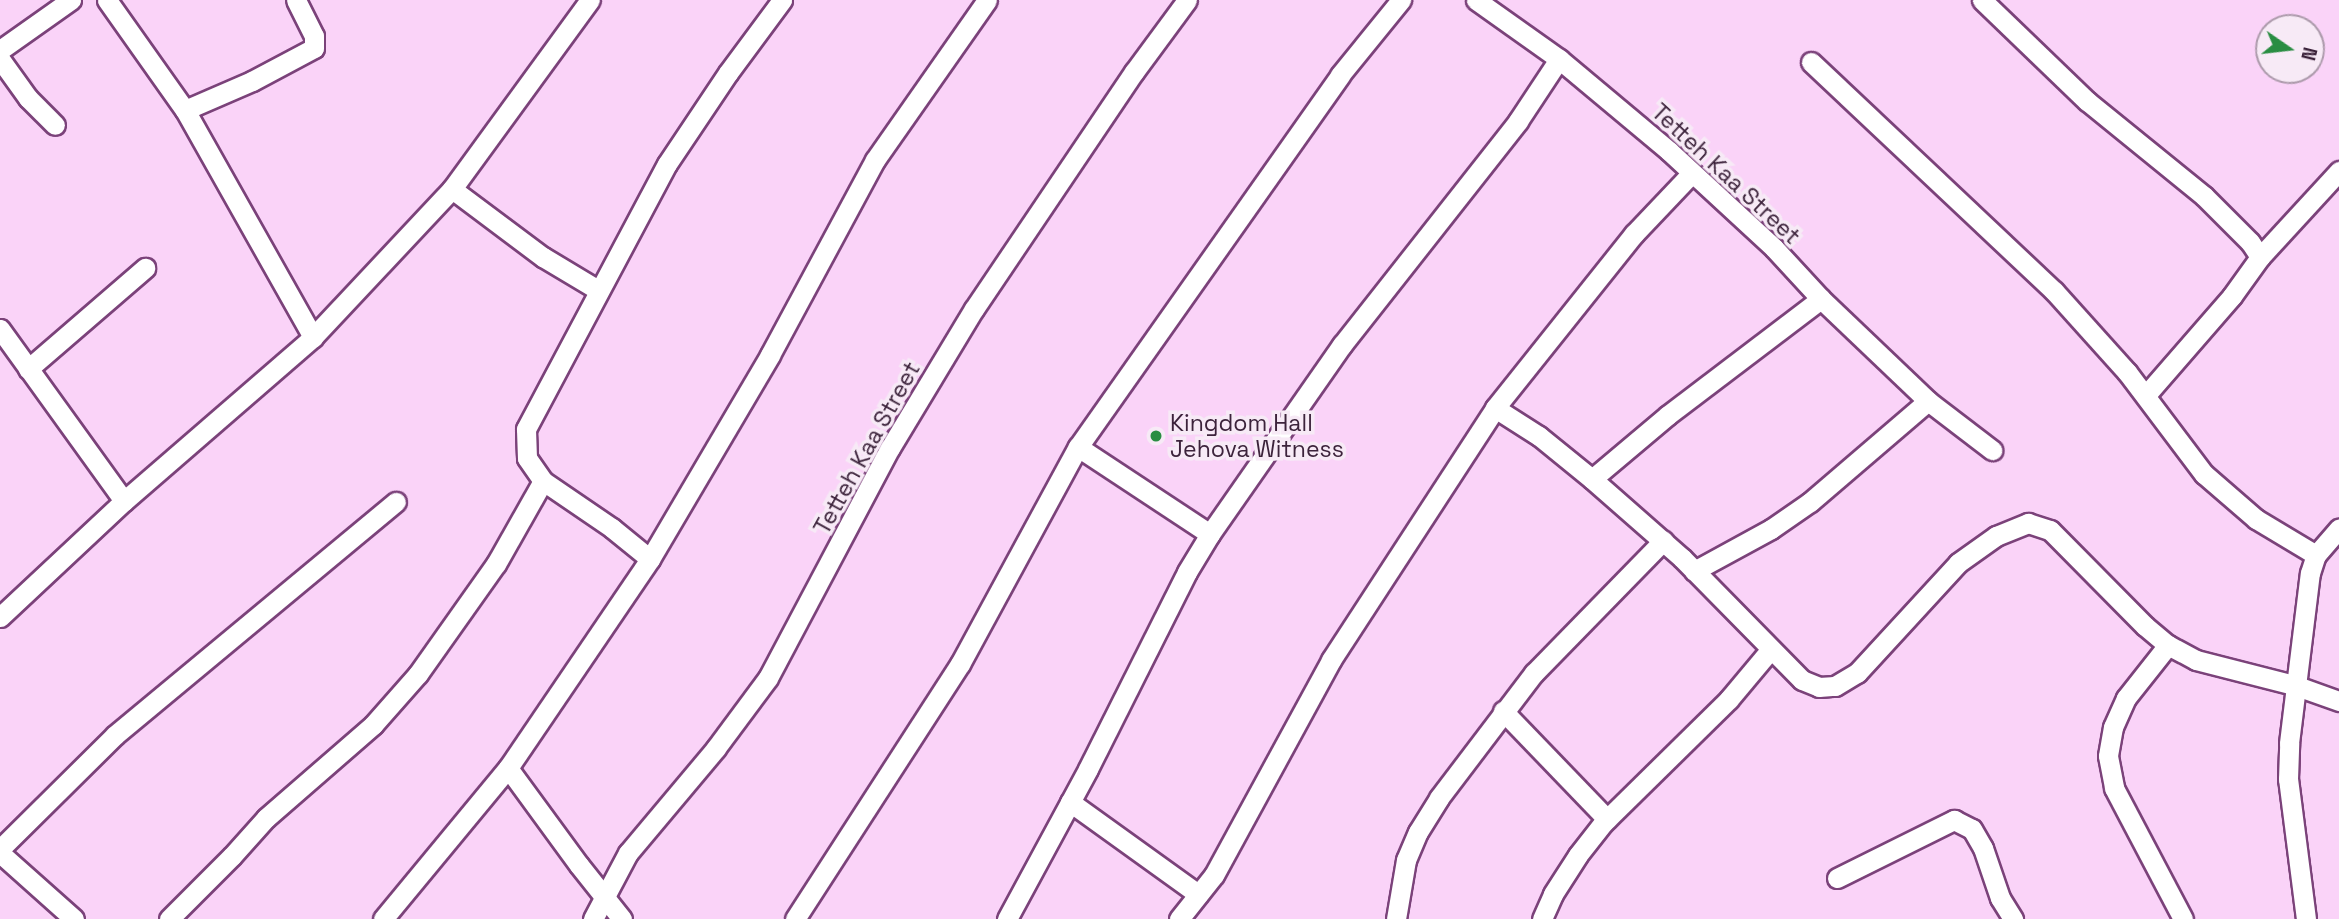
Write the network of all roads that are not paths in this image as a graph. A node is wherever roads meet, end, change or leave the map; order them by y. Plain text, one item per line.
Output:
1 (71, 0) edge
2 (107, 0) edge
3 (296, 0) edge
4 (590, 0) edge
5 (782, 0) edge
6 (987, 0) edge
7 (1187, 0) edge
8 (1401, 0) edge
9 (1476, 0) edge
10 (1982, 0) edge
11 (0, 50) edge
12 (0, 59) edge
13 (1559, 59) junction
14 (1811, 62) dead end
15 (186, 110) junction
16 (55, 125) dead end
17 (2339, 171) edge
18 (1691, 174) junction
19 (452, 189) junction
20 (2260, 257) junction
21 (145, 268) dead end
22 (598, 290) junction
23 (1821, 299) junction
24 (0, 329) edge
25 (313, 337) junction
26 (28, 369) junction
27 (2146, 395) junction
28 (1928, 401) junction
29 (1495, 408) junction
30 (1078, 447) junction
31 (1992, 450) dead end
32 (1592, 479) junction
33 (543, 481) junction
34 (124, 501) junction
35 (396, 502) dead end
36 (2339, 529) edge
37 (1210, 534) junction
38 (1663, 541) junction
39 (2316, 555) junction
40 (650, 559) junction
41 (1694, 571) junction
42 (0, 617) edge
43 (2168, 645) junction
44 (1771, 649) junction
45 (2294, 685) junction
46 (2339, 701) edge
47 (1503, 711) junction
48 (508, 768) junction
49 (1070, 802) junction
50 (1607, 819) junction
51 (0, 851) edge
52 (1837, 878) dead end
53 (1198, 894) junction
54 (604, 899) junction
55 (74, 919) edge
56 (169, 919) edge
57 (383, 919) edge
58 (593, 919) edge
59 (622, 919) edge
60 (795, 919) edge
61 (1007, 919) edge
62 (1178, 919) edge
63 (1396, 919) edge
64 (1542, 919) edge
65 (2013, 919) edge
66 (2183, 919) edge
67 (2306, 919) edge

1 - 11 street
2 - 15 street
3 - 15 street
4 - 19 street
5 - 22 street
6 - 40 street
7 - 54 street, Tetteh Kaa Street
8 - 30 street
9 - 13 street, Tetteh Kaa Street
10 - 20 street
12 - 16 street
13 - 18 street, Tetteh Kaa Street
13 - 37 street
14 - 27 street
15 - 25 street
17 - 20 street
18 - 23 street, Tetteh Kaa Street
18 - 29 street
19 - 22 street
19 - 25 street
20 - 27 street
21 - 26 street
22 - 33 street
23 - 28 street, Tetteh Kaa Street
23 - 32 street
24 - 26 street
25 - 34 street
26 - 34 street
27 - 39 street
28 - 31 street, Tetteh Kaa Street
28 - 41 street
29 - 32 street
29 - 53 street
30 - 37 street
30 - 60 street
32 - 38 street
33 - 40 street
33 - 56 street
34 - 42 street
35 - 51 street
36 - 39 street
37 - 49 street
38 - 41 street
38 - 47 street
39 - 45 street
40 - 48 street
41 - 44 street
43 - 44 street
43 - 45 street
43 - 66 street
44 - 50 street
45 - 46 street
45 - 67 street
47 - 50 street
47 - 63 street
48 - 54 street
48 - 57 street
49 - 53 street
49 - 61 street
50 - 64 street
51 - 55 street
52 - 65 street
53 - 62 street
54 - 58 street, Tetteh Kaa Street
54 - 59 street

